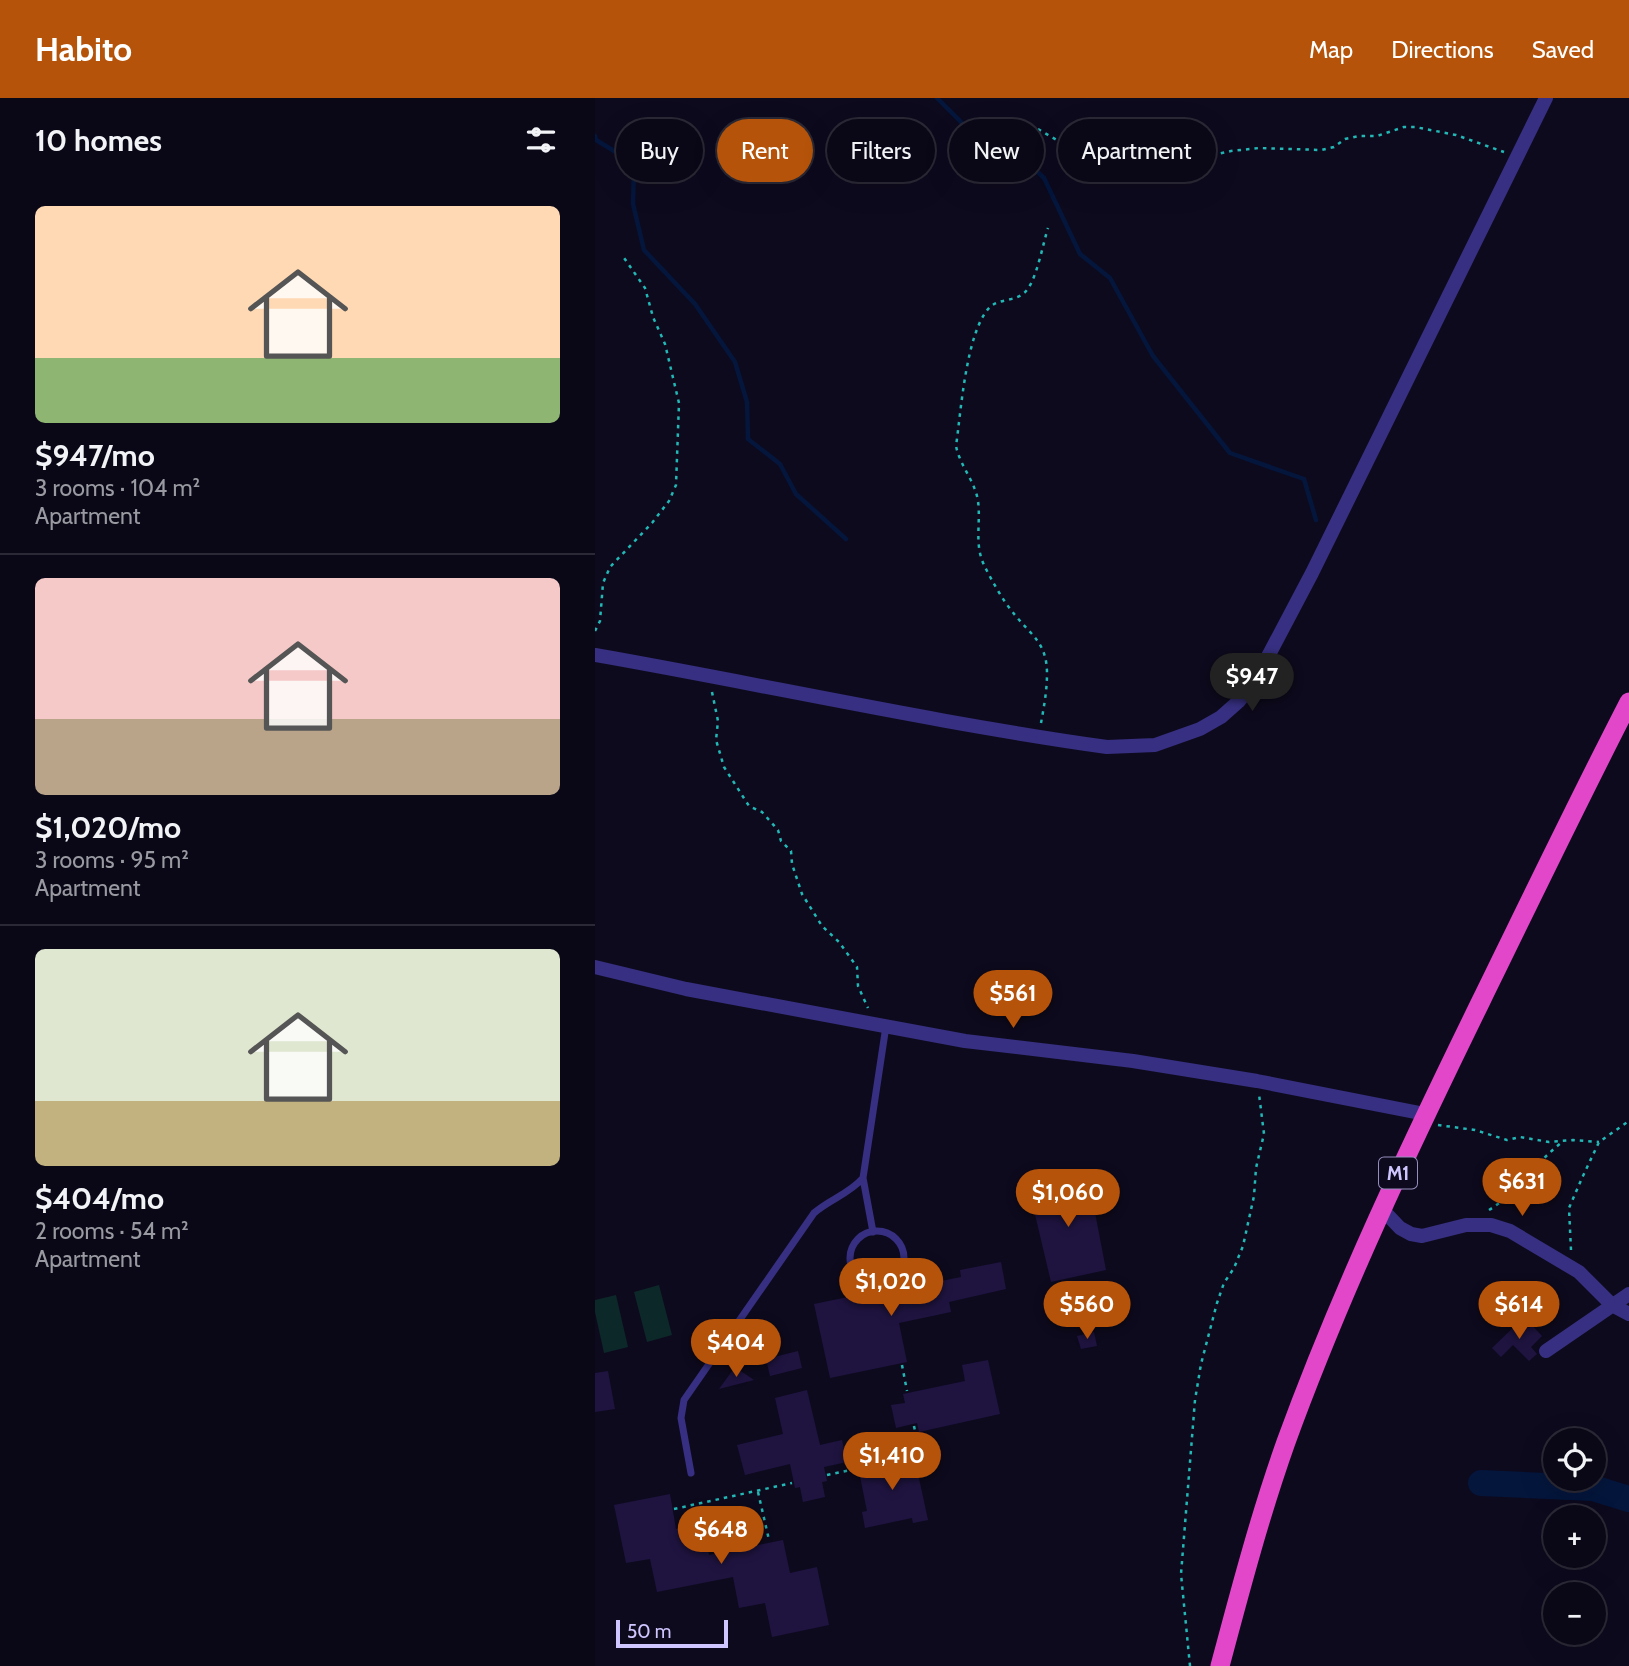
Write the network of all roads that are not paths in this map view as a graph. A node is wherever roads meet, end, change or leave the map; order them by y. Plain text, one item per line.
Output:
1 (1546, 98) edge
2 (595, 655) edge
3 (1629, 702) edge
4 (595, 967) edge
5 (887, 1025) junction
6 (1423, 1119) junction
7 (863, 1178) junction
8 (1381, 1208) junction
9 (873, 1232) junction
10 (1629, 1294) edge
11 (1612, 1305) junction
12 (1629, 1314) edge
13 (1546, 1351) dead end
14 (691, 1473) dead end
15 (1220, 1666) edge

1 - 2 street
3 - 6 highway, M1
4 - 5 street
5 - 6 street
5 - 7 lane
6 - 8 highway, M1
7 - 9 lane
7 - 14 lane
8 - 11 street
8 - 15 highway, M1
9 - 9 lane
10 - 11 street
11 - 12 street
11 - 13 street

